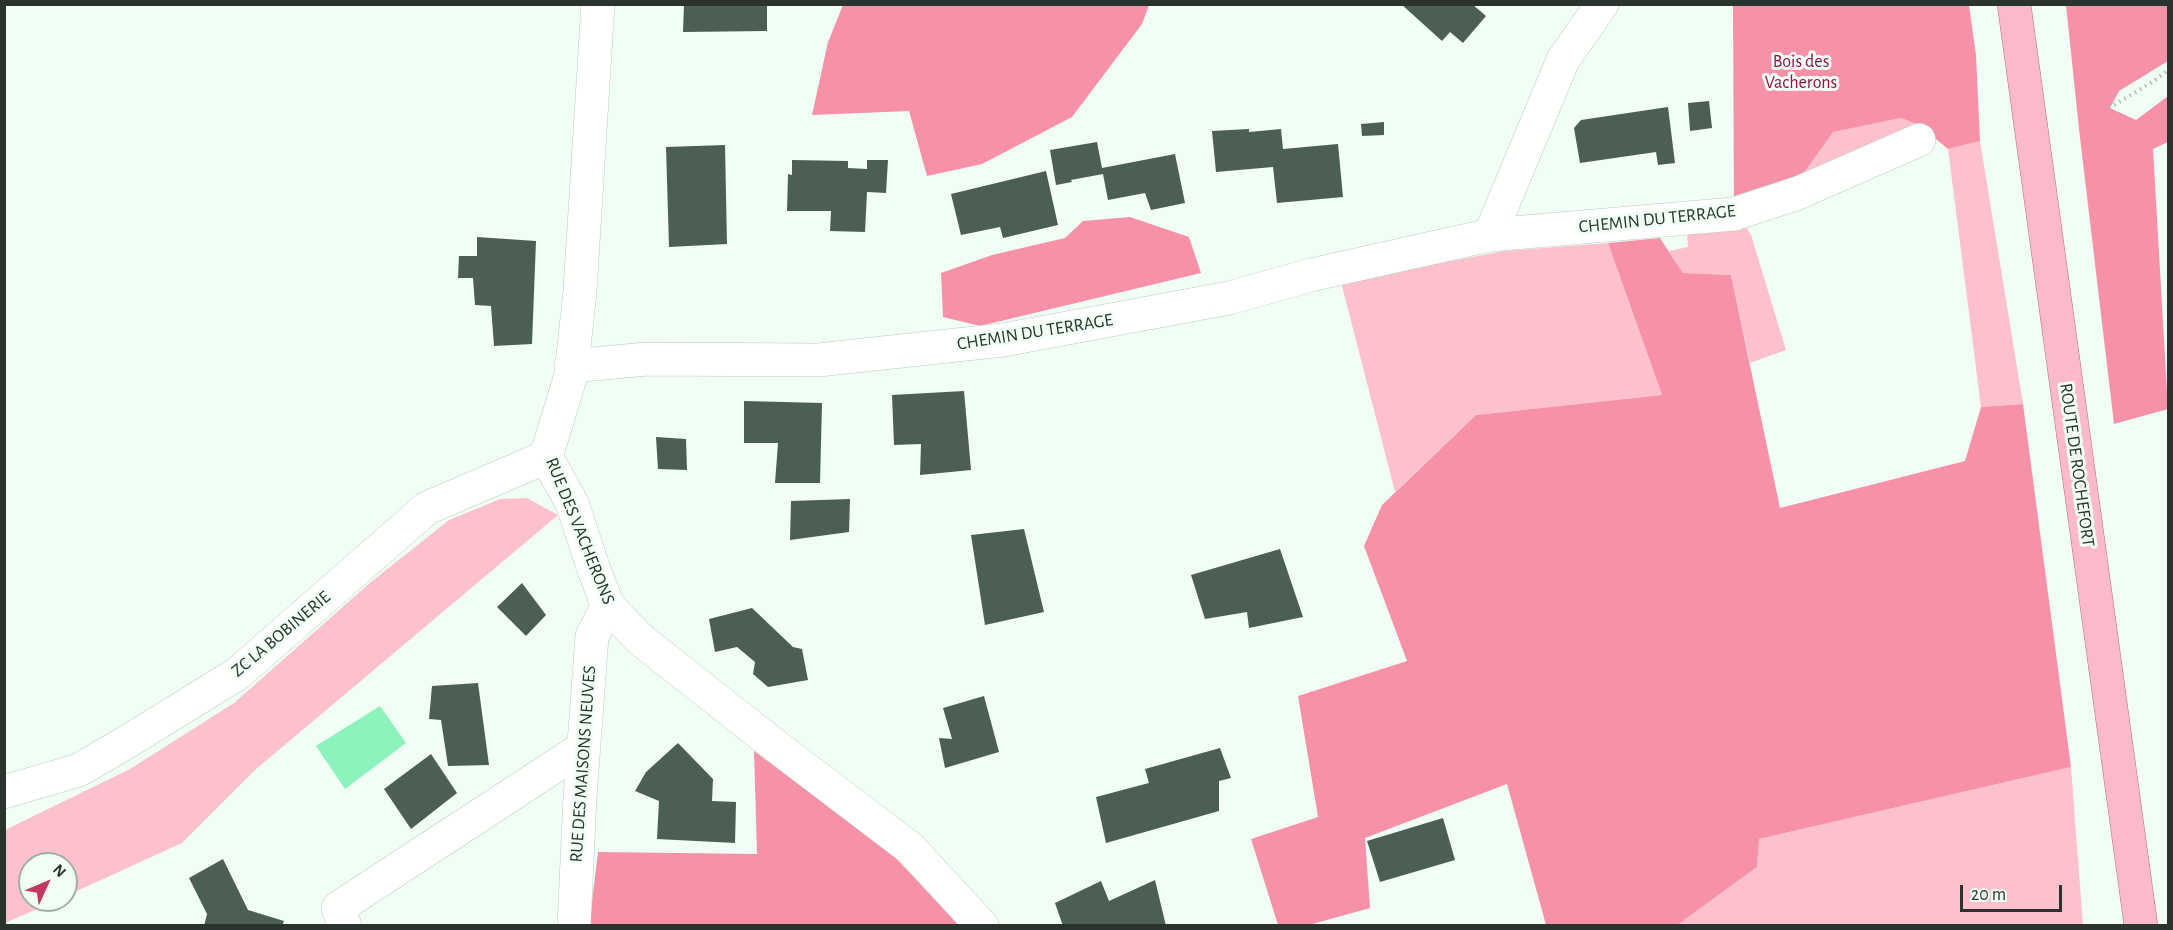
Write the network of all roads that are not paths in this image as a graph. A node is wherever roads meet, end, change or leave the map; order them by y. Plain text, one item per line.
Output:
1 (598, 4) edge
2 (1602, 4) edge
3 (2014, 4) edge
4 (1919, 140) dead end
5 (1490, 235) junction
6 (572, 366) junction
7 (546, 457) junction
8 (608, 606) junction
9 (584, 747) junction
10 (4, 792) edge
11 (345, 926) edge
12 (574, 926) edge
13 (982, 926) edge
14 (2141, 926) edge

1 - 6 street, RUE DES VACHERONS
2 - 5 street
3 - 14 main road, ROUTE DE ROCHEFORT
4 - 5 street, CHEMIN DU TERRAGE
5 - 6 street, CHEMIN DU TERRAGE
6 - 7 street, RUE DES VACHERONS
7 - 8 street, RUE DES VACHERONS
7 - 10 street, ZC LA BOBINERIE
8 - 9 street, RUE DES MAISONS NEUVES
8 - 13 street, RUE DES VACHERONS
9 - 11 street
9 - 12 street, RUE DES MAISONS NEUVES

